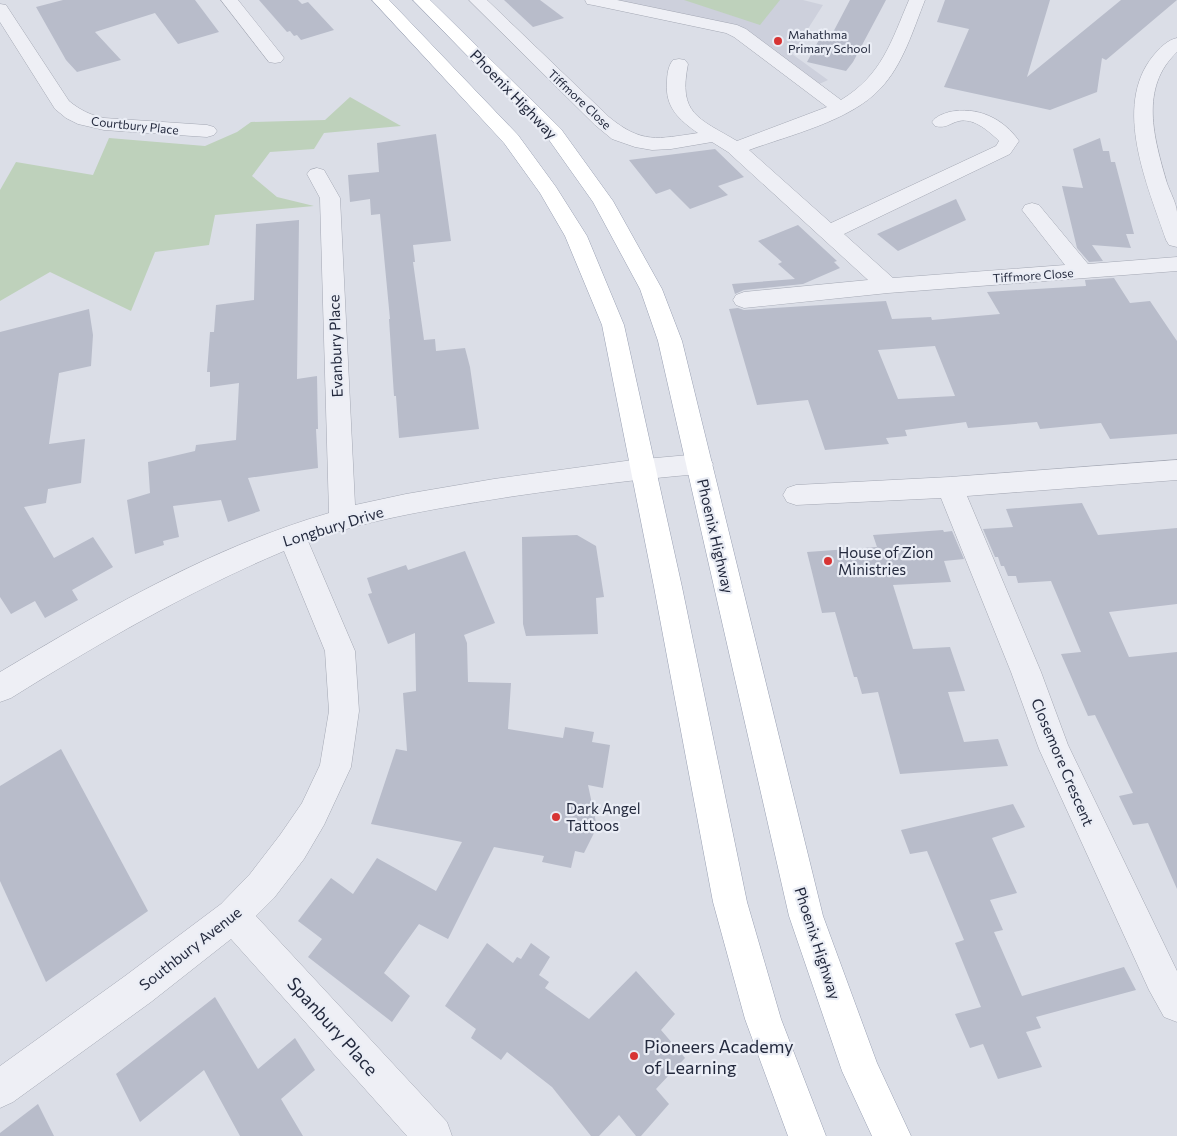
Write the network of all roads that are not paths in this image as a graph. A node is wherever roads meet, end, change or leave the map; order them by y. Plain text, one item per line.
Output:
1 (229, 0) edge
2 (380, 0) edge
3 (421, 0) edge
4 (477, 0) edge
5 (593, 0) edge
6 (917, 0) edge
7 (0, 9) edge
8 (1174, 48) edge
9 (275, 58) dead end
10 (680, 64) dead end
11 (841, 109) junction
12 (942, 122) dead end
13 (207, 131) dead end
14 (715, 136) junction
15 (735, 148) junction
16 (317, 174) dead end
17 (1032, 210) dead end
18 (829, 233) junction
19 (1177, 240) edge
20 (1177, 264) edge
21 (1082, 272) junction
22 (888, 286) junction
23 (744, 300) dead end
24 (700, 464) junction
25 (642, 468) junction
26 (1177, 470) edge
27 (950, 487) junction
28 (796, 495) dead end
29 (342, 520) junction
30 (292, 536) junction
31 (0, 688) edge
32 (233, 916) junction
33 (1177, 1004) edge
34 (0, 1089) edge
35 (433, 1136) edge
36 (807, 1136) edge
37 (892, 1136) edge

1 - 9 street
2 - 25 main road
3 - 24 main road, Phoenix Highway
4 - 14 street, Tiffmore Close
5 - 11 street
6 - 11 street
7 - 13 street, Courtbury Place
8 - 19 street
10 - 14 street
11 - 15 street
12 - 18 street
14 - 15 street
15 - 18 street
16 - 29 street, Evanbury Place
17 - 21 street
18 - 22 street
20 - 21 street, Tiffmore Close
21 - 22 street, Tiffmore Close
22 - 23 street, Tiffmore Close
24 - 25 street, Longbury Drive
24 - 37 main road, Phoenix Highway
25 - 29 street, Longbury Drive
25 - 36 main road
26 - 27 street
27 - 28 street
27 - 33 street, Closemore Crescent
29 - 30 street, Longbury Drive
30 - 31 street, Longbury Drive
30 - 32 street, Southbury Avenue
32 - 34 street, Southbury Avenue
32 - 35 street, Spanbury Place

